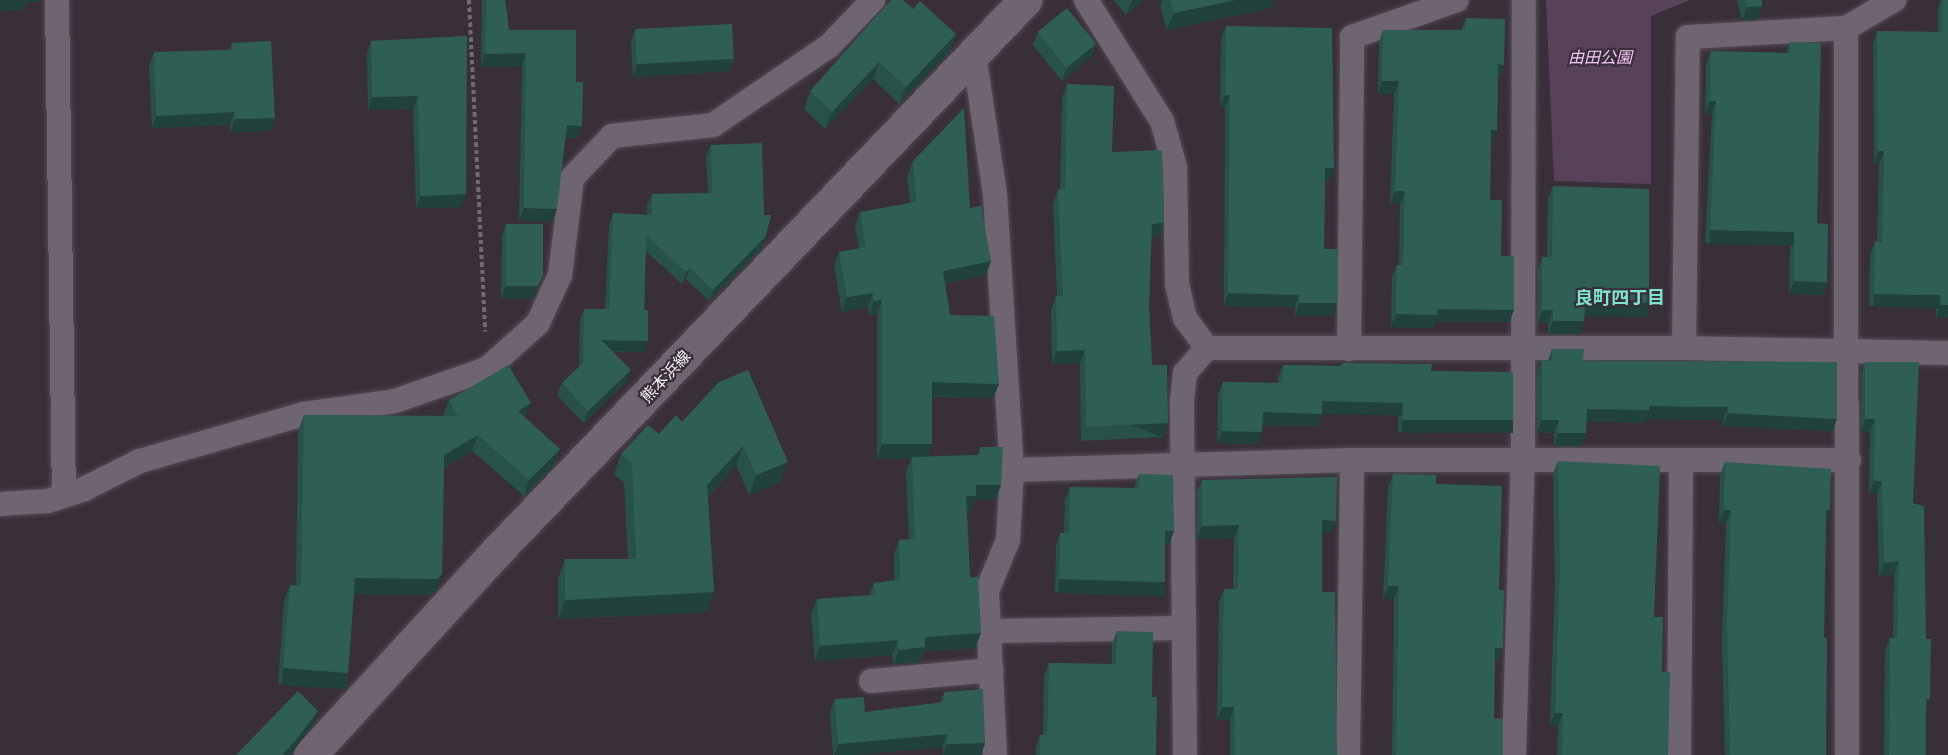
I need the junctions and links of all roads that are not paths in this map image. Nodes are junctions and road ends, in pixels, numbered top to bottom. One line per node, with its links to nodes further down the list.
1 (57, 0): 22 (street)
2 (873, 0): 22 (street)
3 (1025, 0): 9 (main road, 熊本浜線)
4 (1086, 0): 10 (street)
5 (1457, 0): 12 (street)
6 (1524, 0): 13 (street)
7 (1894, 0): 8 (street)
8 (1846, 28): 11 (street); 14 (street)
9 (974, 54): 21 (street); 28 (main road, 熊本浜線)
10 (1207, 348): 12 (street); 20 (street)
11 (1684, 348): 13 (street); 14 (street)
12 (1349, 349): 13 (street)
13 (1523, 350): 17 (street)
14 (1849, 351): 15 (street); 19 (street)
15 (1948, 353)
16 (1352, 460): 17 (street); 20 (street); 31 (street)
17 (1523, 460): 18 (street); 32 (street)
18 (1681, 460): 19 (street); 33 (street)
19 (1849, 460): 34 (street)
20 (1184, 466): 21 (street); 24 (street)
21 (1012, 470): 25 (street)
22 (64, 495): 23 (street)
23 (0, 504)
24 (1184, 628): 25 (street); 30 (street)
25 (989, 631): 26 (street)
26 (991, 670): 27 (street); 29 (street)
27 (870, 681)
28 (310, 755)
29 (995, 755)
30 (1185, 755)
31 (1348, 755)
32 (1514, 755)
33 (1679, 755)
34 (1847, 755)

